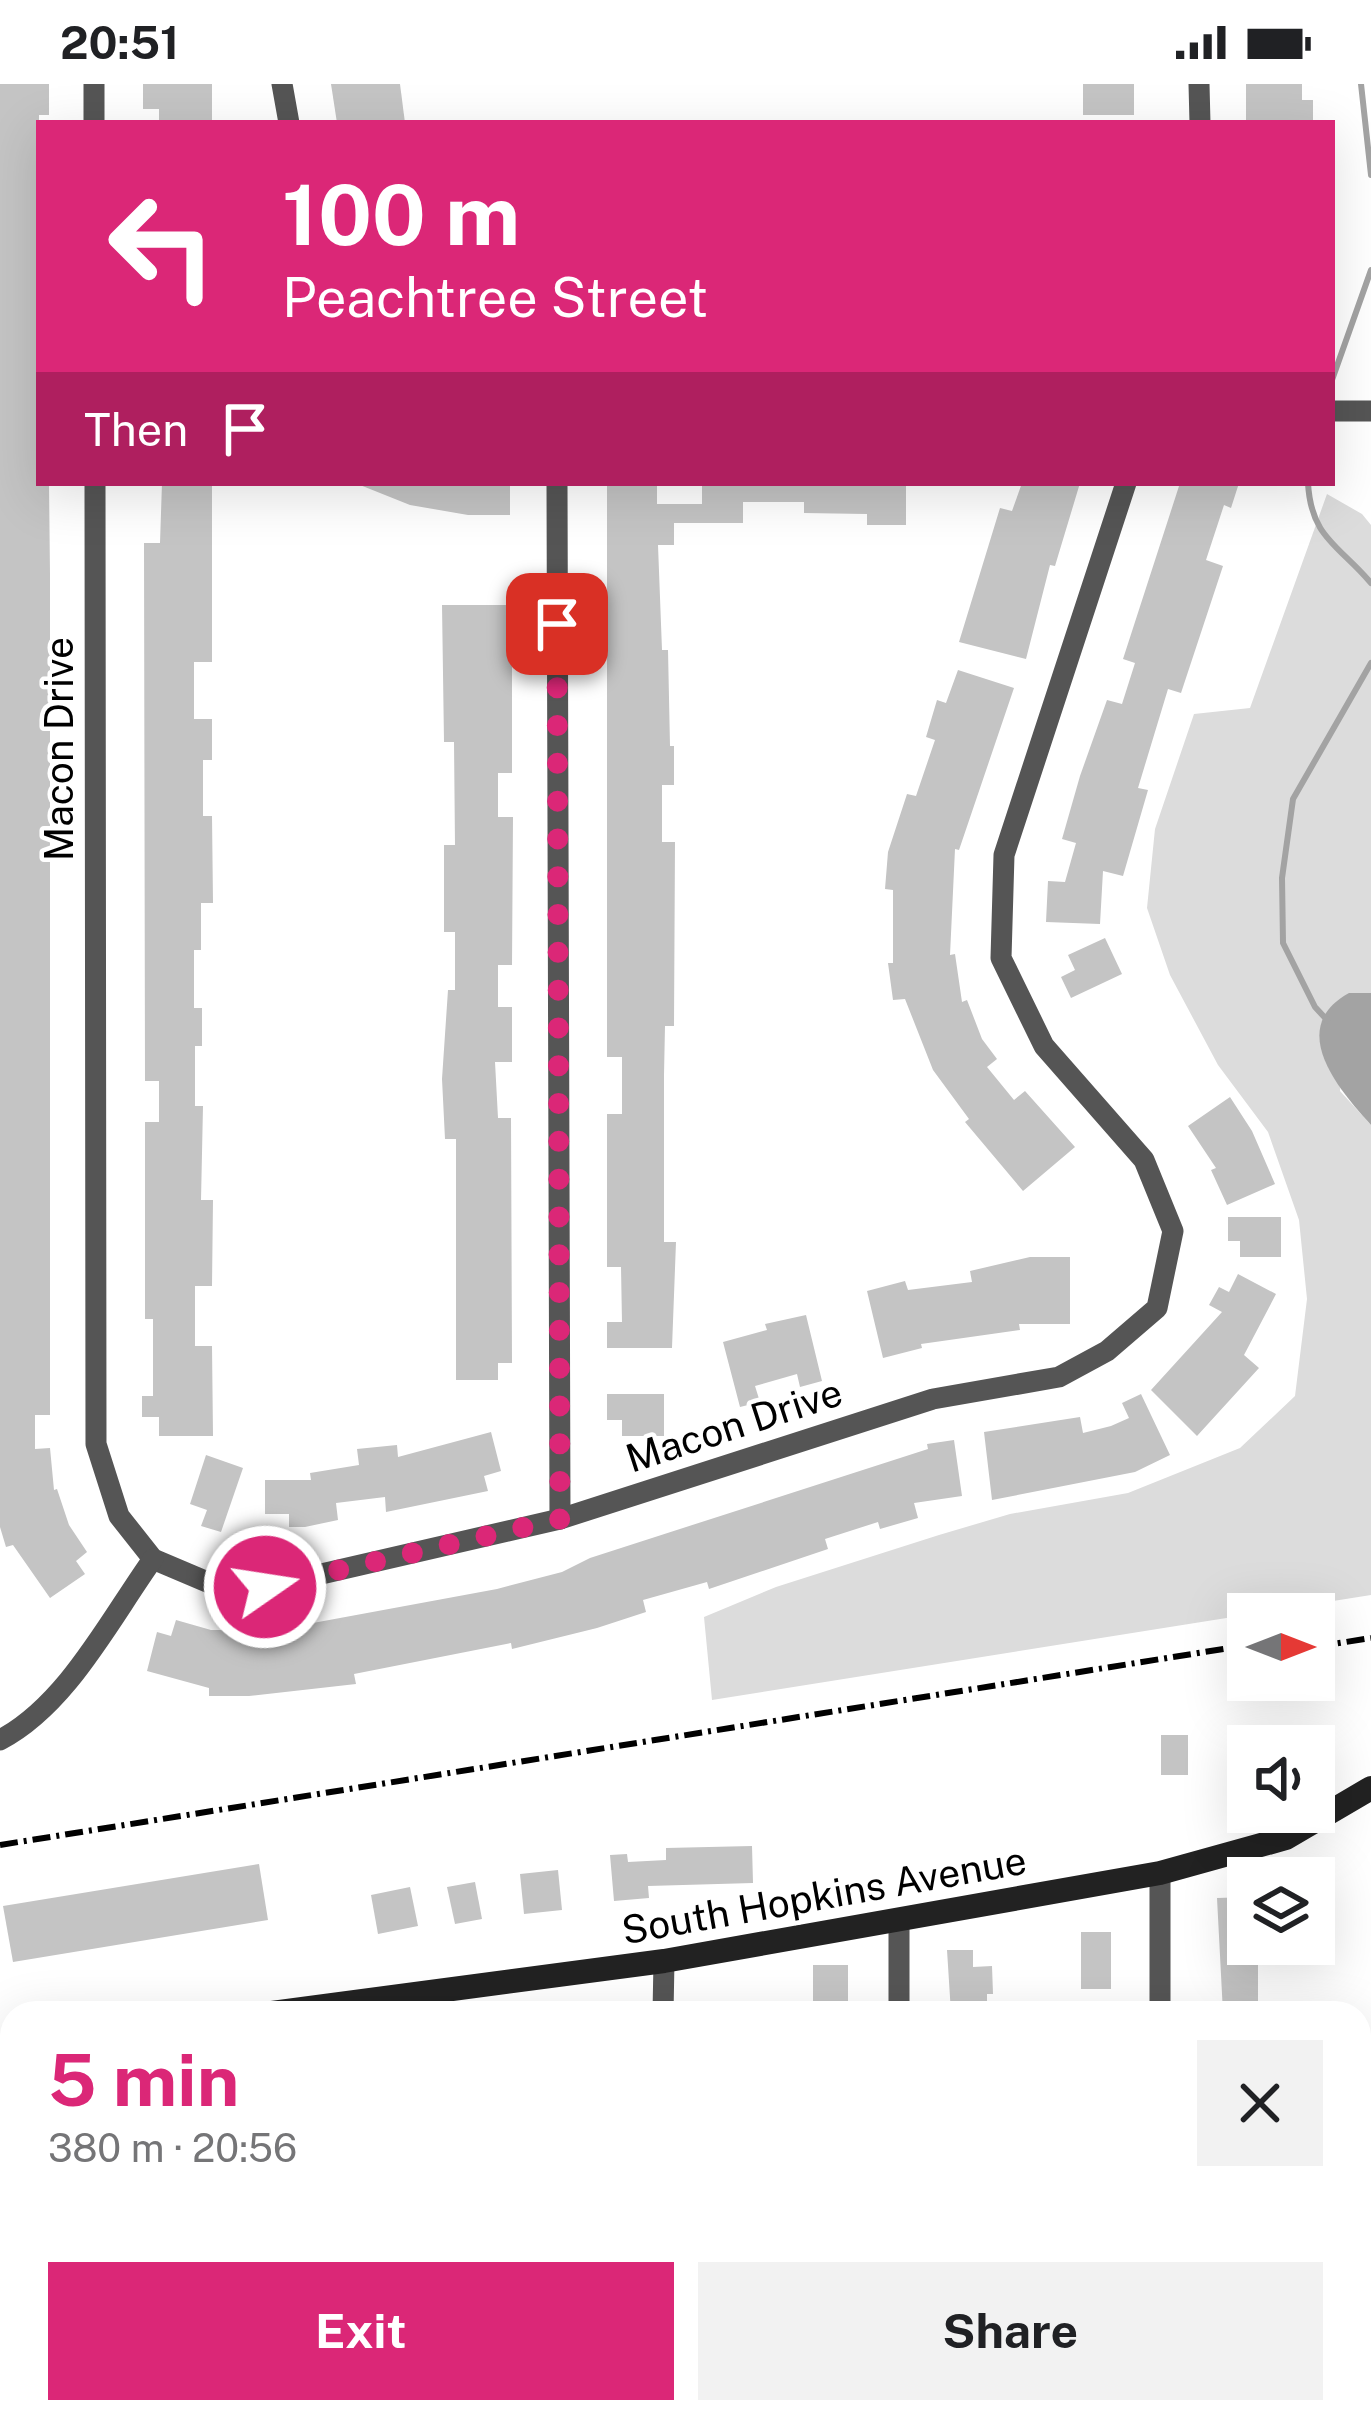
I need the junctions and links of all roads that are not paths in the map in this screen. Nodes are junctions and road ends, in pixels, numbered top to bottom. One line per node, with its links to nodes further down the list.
1 (94, 84): 4 (street)
2 (282, 84): 5 (street)
3 (1199, 84): 6 (street)
4 (94, 120)
5 (288, 120)
6 (1200, 120)
7 (1335, 411): 8 (street)
8 (1371, 411)
9 (95, 486): 13 (street, Macon Drive)
10 (557, 486): 12 (street)
11 (1125, 486): 12 (street, Macon Drive)
12 (560, 1519): 13 (street, Macon Drive)
13 (153, 1559): 14 (street)
14 (0, 1740)
15 (1371, 1788): 16 (street, South Hopkins Avenue)
16 (1160, 1873): 17 (street, South Hopkins Avenue); 22 (street)
17 (899, 1921): 18 (street, South Hopkins Avenue); 21 (street)
18 (664, 1961): 19 (street, South Hopkins Avenue); 20 (street)
19 (410, 2001)
20 (663, 2001)
21 (899, 2001)
22 (1160, 2001)

